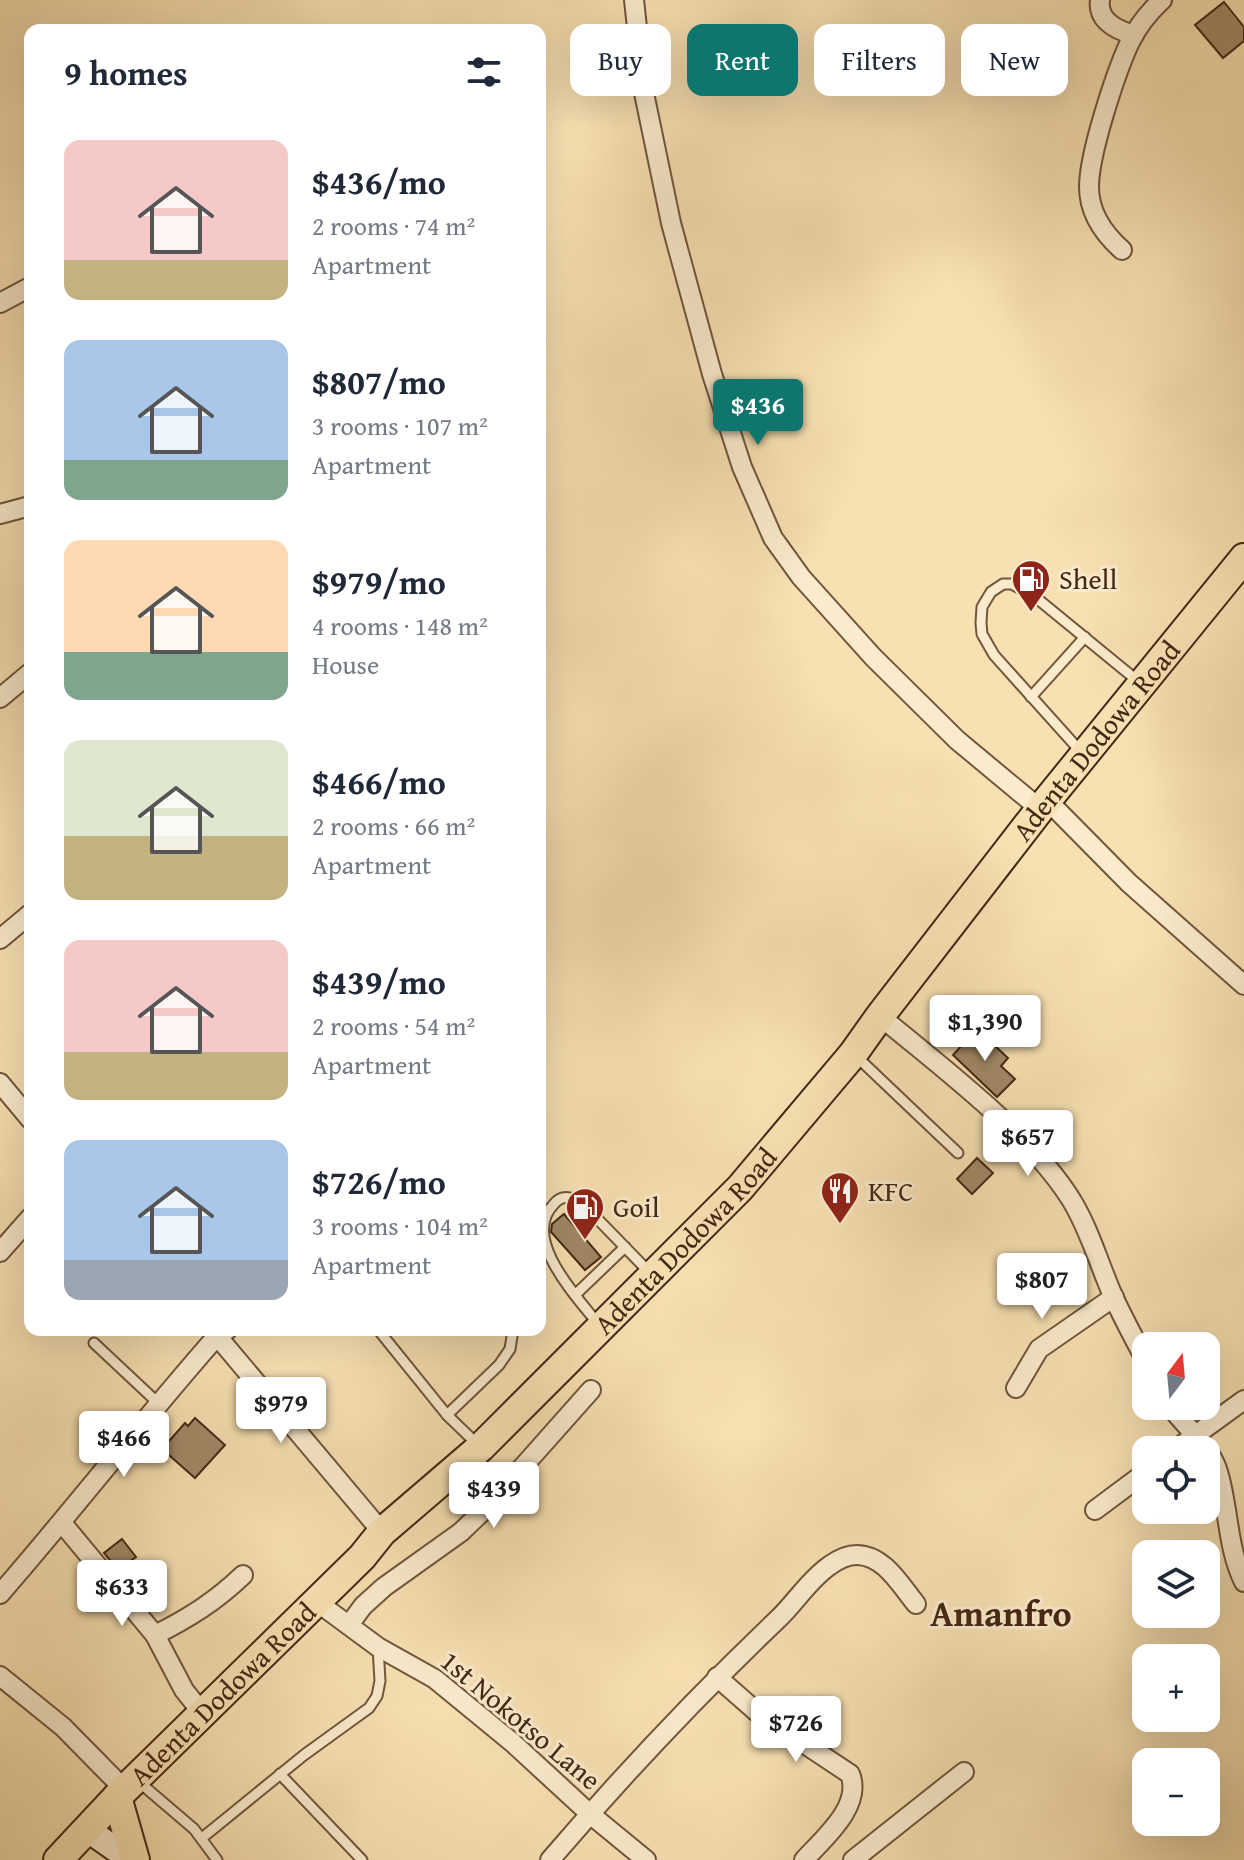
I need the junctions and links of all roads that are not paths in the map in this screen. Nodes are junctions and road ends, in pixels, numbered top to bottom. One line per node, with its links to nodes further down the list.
1 (634, 0): 17 (street)
2 (1100, 0): 4 (street)
3 (1162, 0): 4 (street)
4 (1134, 35): 5 (street)
5 (1122, 250)
6 (24, 295): 7 (street)
7 (0, 303)
8 (24, 508): 9 (street)
9 (0, 514)
10 (1244, 558): 13 (main road, Adenta Dodowa Road)
11 (1085, 637): 13 (lane); 14 (lane); 14 (lane)
12 (24, 678): 15 (street)
13 (1143, 685): 16 (main road, Adenta Dodowa Road)
14 (1031, 697): 16 (lane)
15 (0, 698)
16 (1085, 756): 17 (main road, Adenta Dodowa Road)
17 (1044, 804): 20 (street); 21 (main road, Adenta Dodowa Road)
18 (24, 919): 19 (street)
19 (0, 939)
20 (1244, 985)
21 (880, 1016): 22 (main road, Adenta Dodowa Road); 33 (street)
22 (853, 1054): 25 (lane); 31 (main road, Adenta Dodowa Road)
23 (0, 1083): 24 (street)
24 (24, 1112)
25 (958, 1153)
26 (546, 1214): 29 (lane)
27 (24, 1225): 30 (street)
28 (546, 1247): 32 (lane)
29 (625, 1247): 31 (lane); 32 (lane)
30 (0, 1252)
31 (652, 1275): 34 (main road, Adenta Dodowa Road)
32 (575, 1295): 34 (lane)
33 (1114, 1297): 35 (street); 41 (street)
34 (601, 1327): 48 (main road, Adenta Dodowa Road)
35 (1132, 1333)
36 (216, 1336): 44 (street)
37 (222, 1336): 53 (street)
38 (383, 1336): 45 (lane)
39 (512, 1336): 45 (lane)
40 (94, 1343): 44 (lane)
41 (1016, 1388)
42 (591, 1390): 50 (street)
43 (1244, 1400): 47 (street)
44 (158, 1403): 52 (street)
45 (447, 1415): 48 (lane)
46 (1183, 1420): 47 (street)
47 (1196, 1435): 55 (street)
48 (475, 1452): 50 (street); 53 (main road, Adenta Dodowa Road)
49 (1132, 1482): 51 (street)
50 (500, 1491): 59 (street)
51 (1095, 1510)
52 (62, 1523): 56 (street); 60 (street)
53 (382, 1532): 57 (main road, Adenta Dodowa Road)
54 (243, 1575): 60 (street)
55 (1244, 1582)
56 (0, 1594)
57 (317, 1602): 59 (street, 1st Nokotso Lane); 64 (main road, Adenta Dodowa Road)
58 (916, 1604): 63 (street)
59 (349, 1625): 61 (street, 1st Nokotso Lane)
60 (155, 1635): 64 (street)
61 (378, 1647): 66 (lane); 68 (street, 1st Nokotso Lane)
62 (0, 1676): 67 (street)
63 (717, 1677): 68 (street); 77 (street)
64 (203, 1714): 67 (main road, Adenta Dodowa Road)
65 (964, 1772): 78 (street)
66 (280, 1774): 70 (lane); 74 (lane)
67 (126, 1789): 69 (main road, Adenta Dodowa Road); 70 (lane); 72 (main road)
68 (590, 1814): 75 (street); 76 (street, 1st Nokotso Lane)
69 (88, 1830): 71 (main road, Adenta Dodowa Road); 72 (street)
70 (202, 1838): 73 (lane)
71 (58, 1860)
72 (133, 1860)
73 (217, 1860)
74 (362, 1860)
75 (550, 1860)
76 (646, 1860)
77 (804, 1860)
78 (853, 1860)

